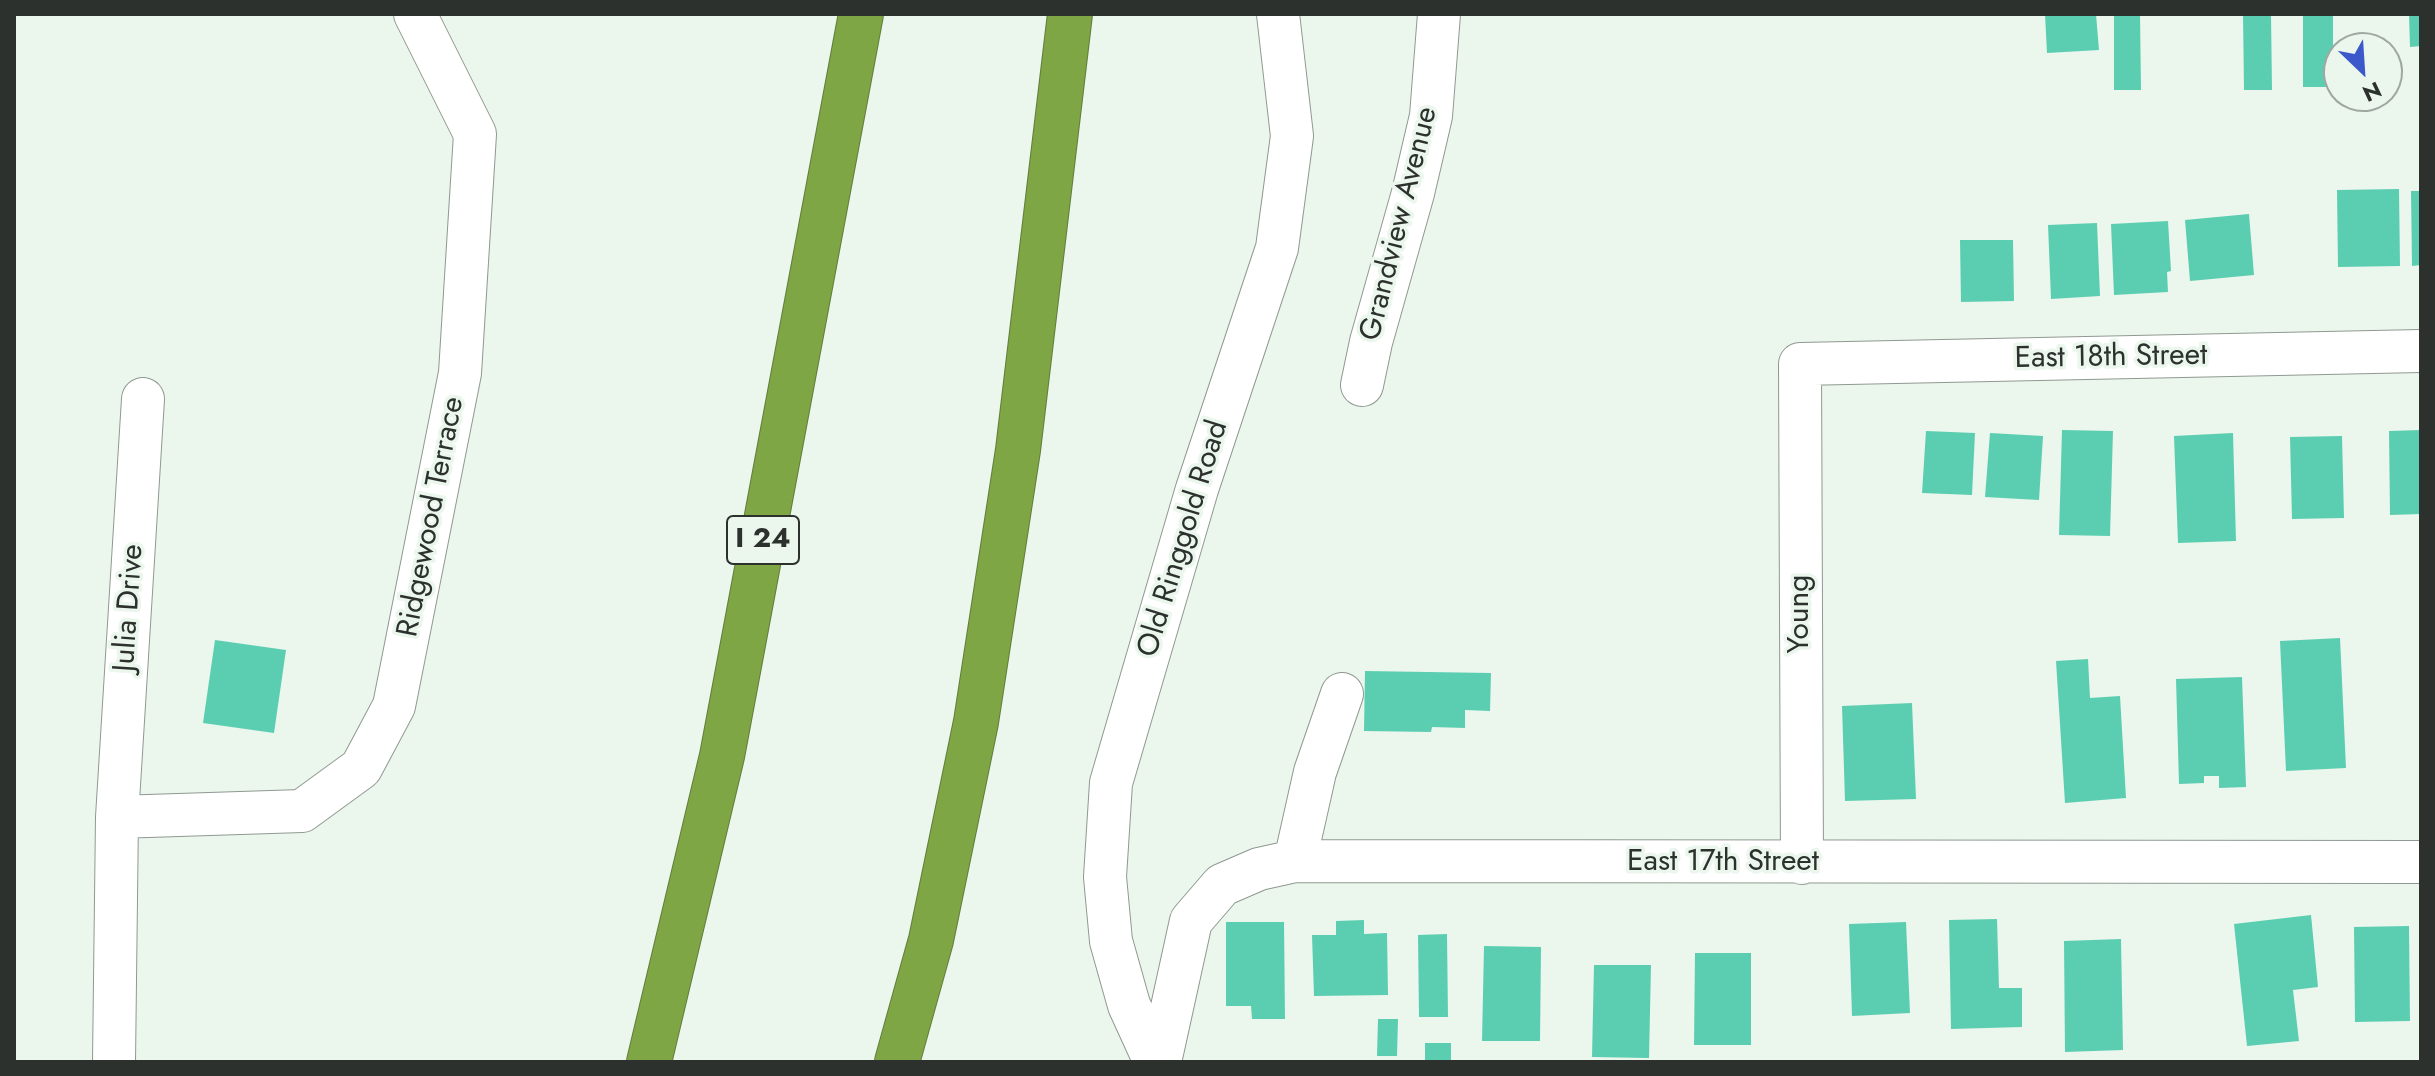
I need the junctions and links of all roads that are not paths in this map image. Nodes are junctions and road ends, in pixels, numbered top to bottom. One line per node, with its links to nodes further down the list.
1 (415, 14): 11 (street, Ridgewood Terrace)
2 (861, 14): 16 (highway, I 24)
3 (1070, 14): 17 (highway)
4 (1278, 14): 18 (street, Old Ringgold Road)
5 (1439, 14): 8 (street, Grandview Avenue)
6 (2421, 351): 7 (street, East 18th Street)
7 (1800, 364): 14 (street, Young)
8 (1362, 385)
9 (143, 399): 11 (street, Julia Drive)
10 (1342, 694): 12 (street)
11 (117, 817): 15 (street, Julia Drive)
12 (1295, 861): 14 (street, East 17th Street); 18 (street, East 17th Street)
13 (2421, 862): 14 (street, East 17th Street)
14 (1802, 863)
15 (114, 1062)
16 (649, 1062)
17 (897, 1062)
18 (1157, 1062)

